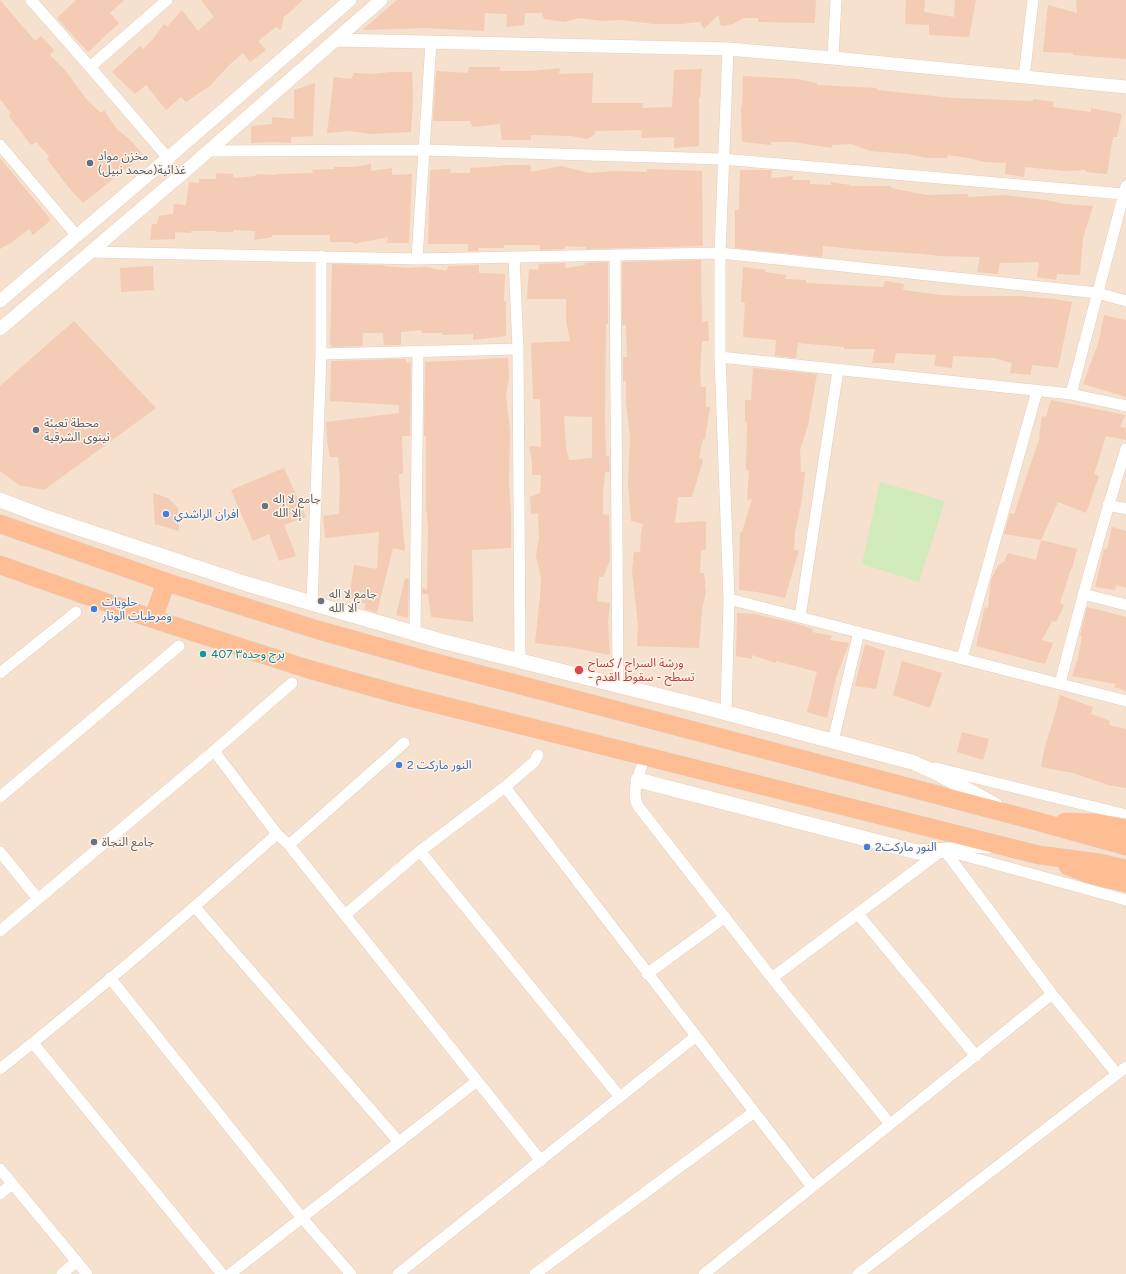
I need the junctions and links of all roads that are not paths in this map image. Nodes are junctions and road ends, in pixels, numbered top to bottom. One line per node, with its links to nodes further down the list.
1 (31, 0): 11 (street)
2 (167, 0): 11 (street)
3 (350, 0): 13 (street)
4 (381, 0): 7 (street)
5 (836, 0): 10 (street)
6 (1033, 0): 12 (street)
7 (336, 40): 8 (street); 15 (street)
8 (430, 42): 9 (street); 17 (street)
9 (728, 49): 10 (street); 20 (street)
10 (832, 58): 12 (street)
11 (90, 67): 19 (street)
12 (1024, 77): 14 (street)
13 (260, 78): 15 (street); 19 (street)
14 (1126, 87)
15 (274, 94): 18 (street)
16 (0, 145): 22 (street)
17 (424, 150): 18 (street); 20 (street); 28 (street)
18 (208, 151): 23 (street)
19 (168, 158): 22 (street)
20 (722, 159): 21 (street); 24 (street)
21 (1124, 197): 29 (street)
22 (77, 236): 30 (street)
23 (90, 252): 26 (street); 32 (street)
24 (720, 253): 25 (street); 29 (street); 36 (street)
25 (615, 255): 27 (street); 63 (street)
26 (321, 256): 28 (street); 35 (street)
27 (514, 257): 28 (street); 33 (street)
28 (417, 259)
29 (1098, 293): 31 (street); 39 (street)
30 (0, 301)
31 (1126, 301)
32 (0, 329)
33 (518, 350): 34 (street); 59 (street)
34 (418, 352): 35 (street); 56 (street)
35 (321, 354): 50 (street)
36 (720, 357): 37 (street); 49 (street)
37 (838, 370): 38 (street); 53 (street)
38 (1036, 391): 39 (street); 58 (street)
39 (1071, 394): 40 (street)
40 (1126, 406)
41 (1126, 449): 43 (street)
42 (0, 500): 50 (main road)
43 (1108, 505): 44 (street); 48 (street)
44 (1126, 509)
45 (0, 524): 47 (highway)
46 (0, 565): 54 (highway)
47 (166, 582): 54 (highway); 76 (highway)
48 (1083, 594): 51 (street); 62 (street)
49 (729, 599): 53 (street); 65 (street)
50 (312, 603): 56 (main road)
51 (1126, 605)
52 (76, 612): 60 (street)
53 (800, 617): 55 (street)
54 (153, 619): 70 (highway)
55 (859, 632): 58 (street); 66 (street)
56 (415, 634): 59 (main road)
57 (179, 646): 74 (street)
58 (962, 658): 62 (street)
59 (520, 661): 63 (main road)
60 (0, 673)
61 (292, 683): 68 (street)
62 (1060, 684): 64 (street)
63 (618, 686): 65 (main road)
64 (1126, 701)
65 (726, 713): 66 (main road)
66 (833, 741): 71 (main road)
67 (404, 742): 80 (street)
68 (214, 751): 79 (street); 89 (street)
69 (538, 755): 73 (street)
70 (645, 756): 72 (street); 82 (highway)
71 (912, 762): 75 (street); 76 (main road)
72 (638, 780): 84 (main road); 94 (street)
73 (505, 788): 83 (street); 96 (street)
74 (0, 797)
75 (1126, 815)
76 (1026, 818): 77 (highway)
77 (1048, 824): 78 (highway); 81 (highway)
78 (1126, 828)
79 (277, 834): 80 (street); 91 (street)
80 (289, 845): 93 (street)
81 (1126, 846)
82 (1018, 849): 84 (main road); 86 (highway)
83 (420, 851): 93 (street); 106 (street)
84 (943, 851): 90 (street); 92 (street); 99 (street)
85 (0, 852): 89 (street)
86 (1039, 855): 87 (highway); 88 (highway)
87 (1126, 869)
88 (1126, 883)
89 (38, 899): 95 (street)
90 (1126, 900)
91 (195, 907): 97 (street); 109 (street)
92 (858, 914): 98 (street); 102 (street)
93 (345, 916): 105 (street)
94 (725, 917): 96 (street); 98 (street)
95 (0, 931)
96 (648, 974): 100 (street)
97 (110, 978): 101 (street); 115 (street)
98 (772, 978): 108 (street)
99 (1052, 994): 102 (street); 104 (street)
100 (695, 1037): 106 (street); 107 (street)
101 (33, 1042): 103 (street); 119 (street)
102 (976, 1056): 108 (street)
103 (0, 1069)
104 (1122, 1070): 125 (street)
105 (477, 1081): 109 (street); 110 (street)
106 (620, 1098): 110 (street)
107 (754, 1112): 113 (street); 123 (street)
108 (890, 1124): 113 (street)
109 (399, 1142): 115 (street)
110 (542, 1161): 122 (street)
111 (0, 1169): 112 (street)
112 (12, 1184): 114 (street); 116 (street)
113 (812, 1187): 124 (street)
114 (0, 1194)
115 (302, 1218): 120 (street); 121 (street)
116 (77, 1261): 117 (street); 118 (street)
117 (62, 1274)
118 (87, 1274)
119 (222, 1274)
120 (230, 1274)
121 (351, 1274)
122 (398, 1274)
123 (535, 1274)
124 (704, 1274)
125 (858, 1274)

